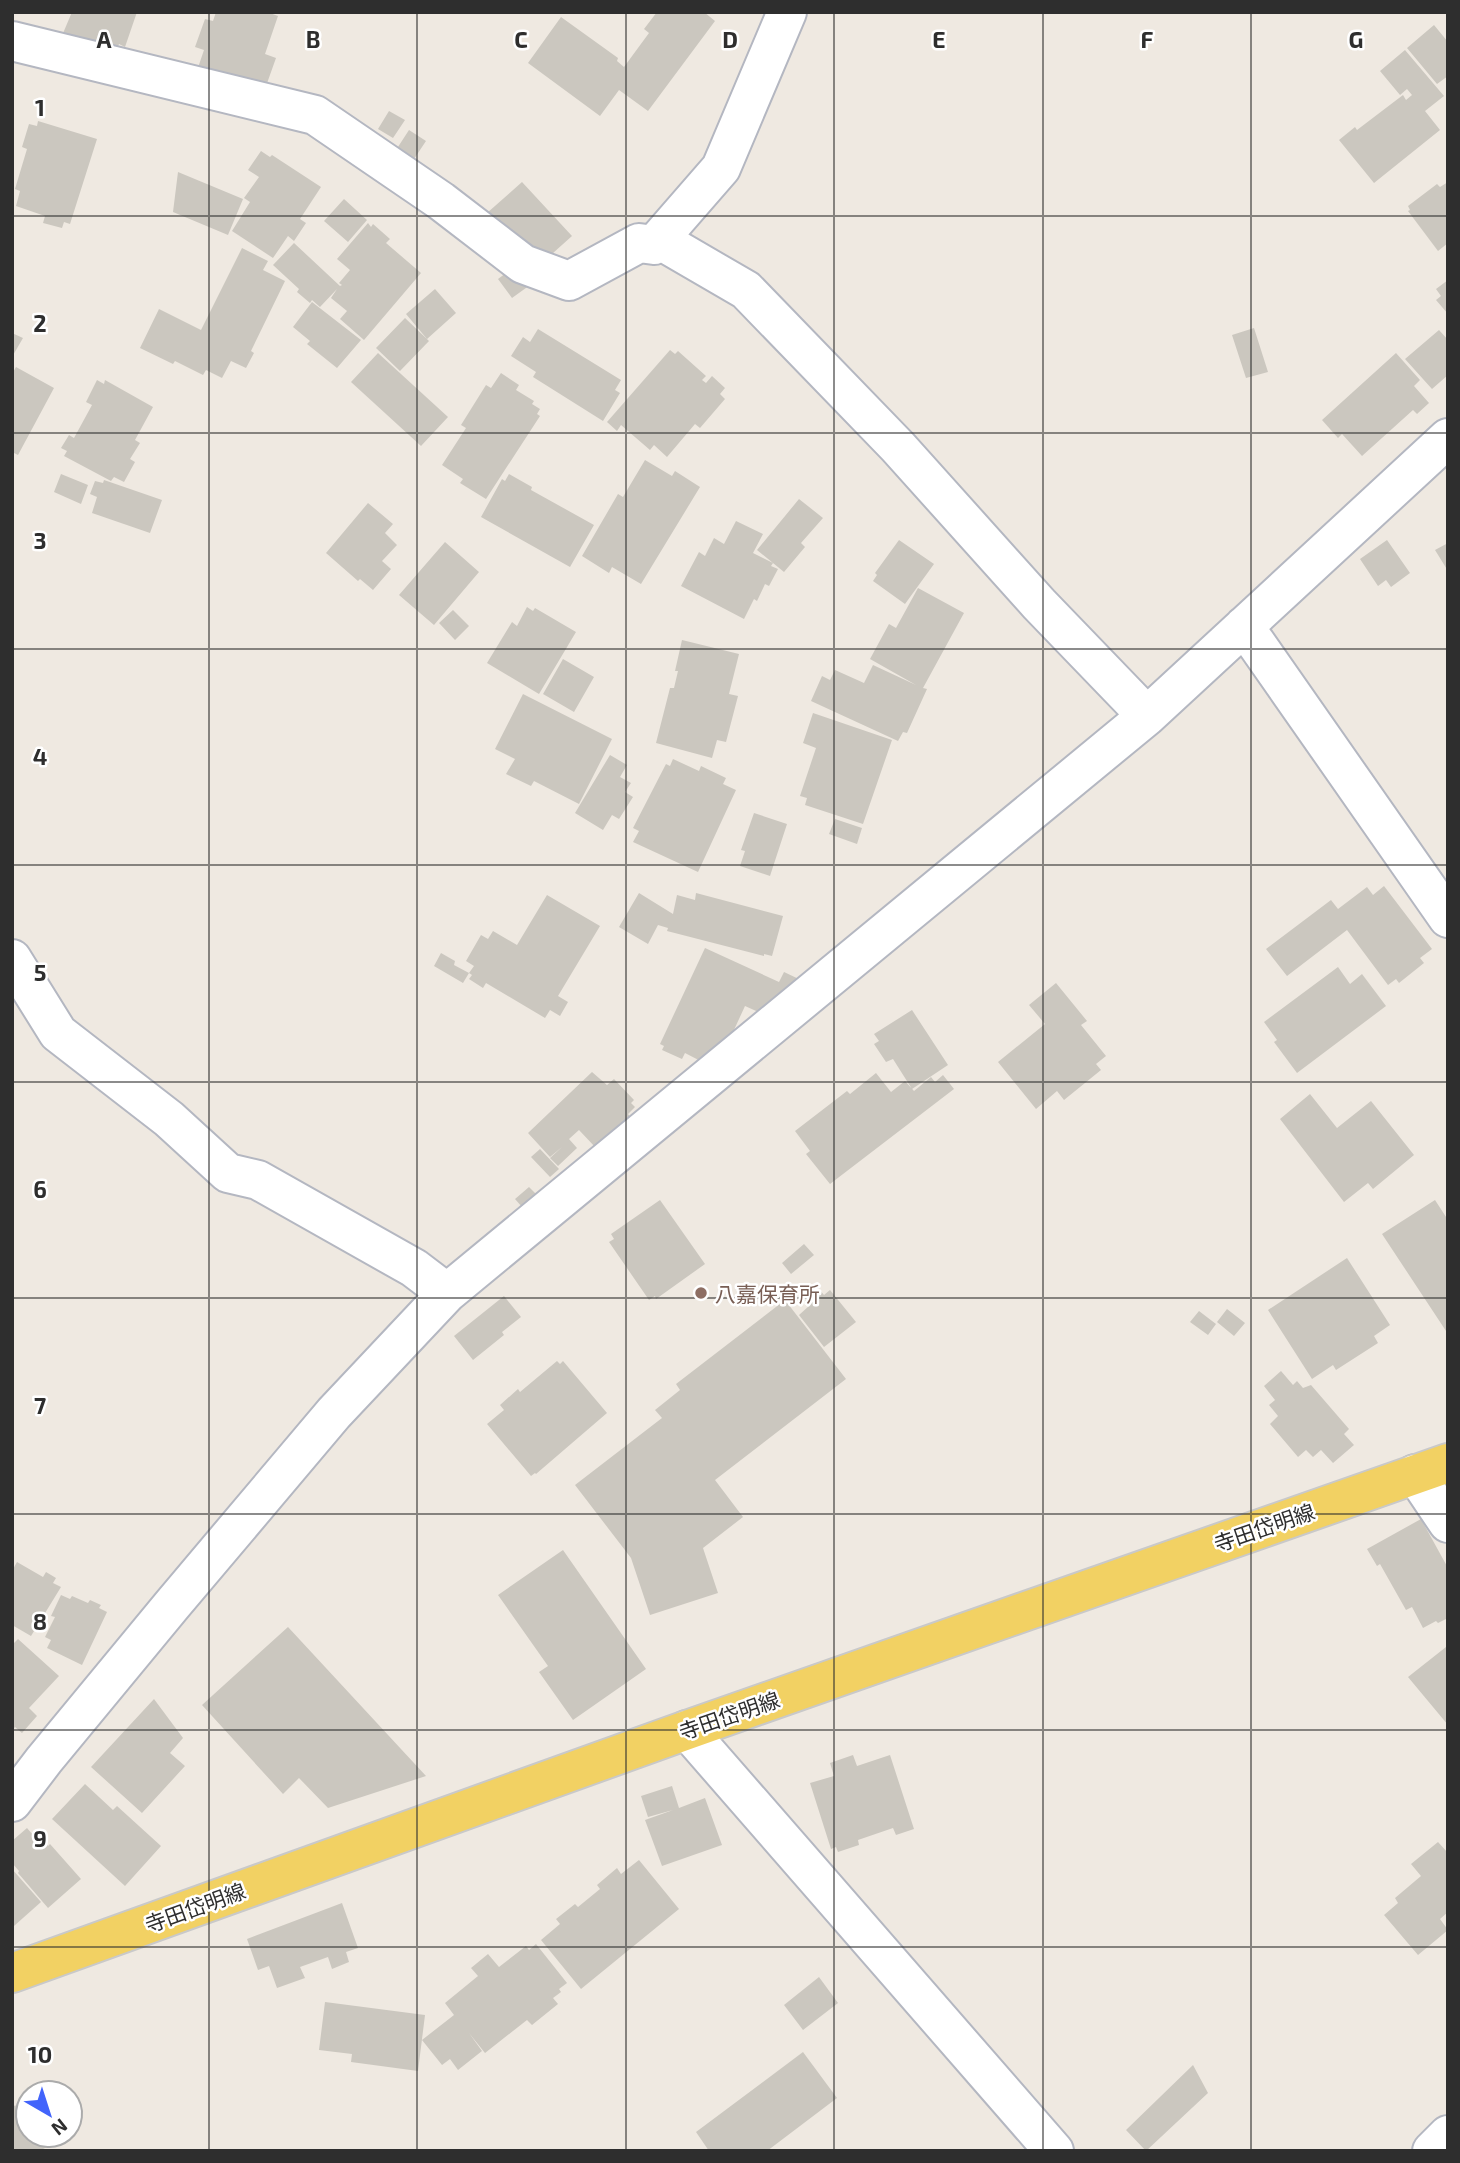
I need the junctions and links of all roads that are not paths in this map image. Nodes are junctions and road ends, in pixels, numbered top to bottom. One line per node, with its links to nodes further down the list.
1 (787, 12): 3 (street)
2 (12, 41): 3 (street)
3 (660, 240): 6 (street)
4 (1448, 438): 5 (street)
5 (1244, 626): 6 (street); 7 (street)
6 (1147, 716): 9 (street)
7 (1448, 919)
8 (12, 959): 9 (street)
9 (447, 1293): 13 (street)
10 (1431, 1468): 11 (street); 12 (main road, 寺田岱明線)
11 (1448, 1523)
12 (687, 1730): 14 (main road, 寺田岱明線); 16 (street)
13 (12, 1802)
14 (12, 1973)
15 (1448, 2135): 17 (street)
16 (1054, 2151)
17 (1432, 2151)

